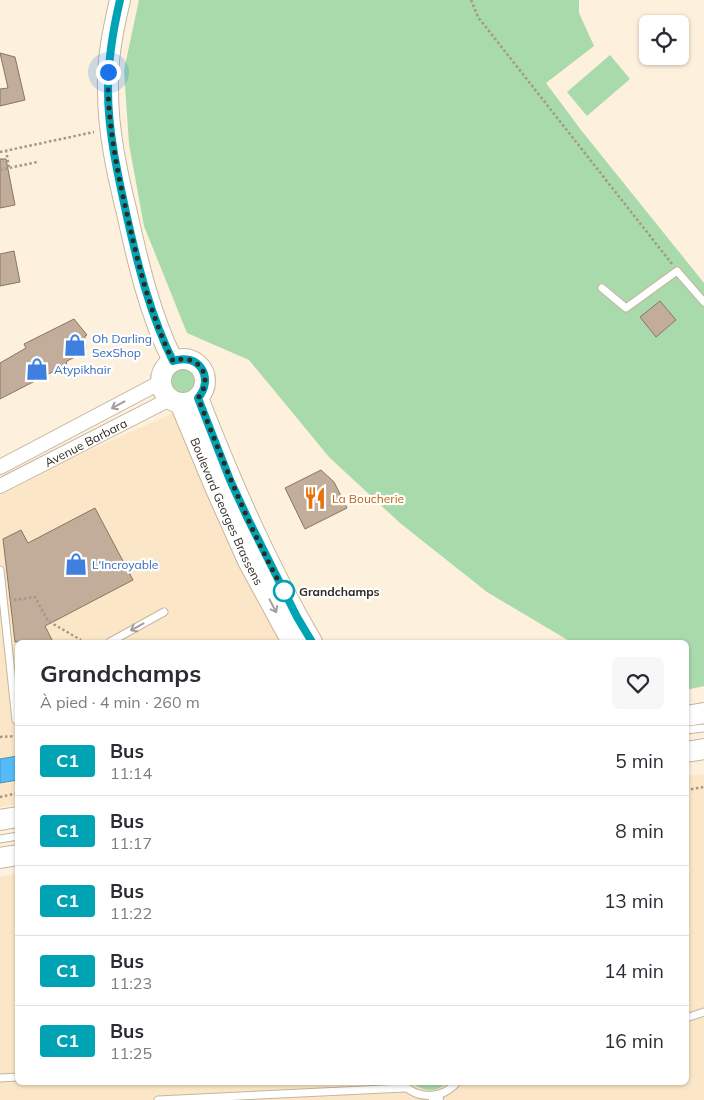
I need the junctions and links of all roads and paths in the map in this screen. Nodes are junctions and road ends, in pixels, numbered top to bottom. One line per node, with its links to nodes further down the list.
1 (120, 0): 3 (street)
2 (471, 0): 9 (path)
3 (110, 130): 4 (path); 12 (street)
4 (6, 150): 5 (path); 7 (path)
5 (0, 152)
6 (38, 162): 7 (path)
7 (9, 168): 8 (path)
8 (0, 170)
9 (677, 271): 10 (lane); 11 (lane)
10 (602, 288)
11 (704, 302)
12 (173, 361): 13 (street); 13 (street)
13 (177, 396): 14 (street, Avenue Barbara, one-way to 14); 15 (street, Avenue Barbara); 22 (street, Boulevard Georges Brassens, one-way to 22); 23 (street, Boulevard Georges Brassens)
14 (0, 467)
15 (0, 486)
16 (0, 570): 17 (lane)
17 (4, 601): 19 (lane); 20 (path)
18 (164, 612): 21 (lane, one-way to 21)
19 (4, 639): 24 (lane)
20 (81, 640)
21 (114, 640)
22 (291, 640)
23 (311, 640)
24 (15, 713)
25 (704, 713): 26 (street)
26 (689, 716)
27 (704, 728): 28 (lane)
28 (689, 730)
29 (15, 736): 30 (path)
30 (0, 737)
31 (704, 749): 32 (street)
32 (689, 752)
33 (704, 788): 34 (path)
34 (689, 790)
35 (15, 794): 36 (path)
36 (0, 797)
37 (15, 818): 38 (street)
38 (0, 820)
39 (15, 836): 40 (lane)
40 (0, 839)
41 (15, 856): 42 (street)
42 (0, 858)
43 (704, 1012): 44 (lane)
44 (689, 1017)
45 (15, 1077): 46 (lane)
46 (0, 1078)
47 (403, 1085): 49 (lane); 50 (lane)
48 (455, 1085): 50 (lane)
49 (291, 1097): 51 (lane)
50 (436, 1099)
51 (158, 1100)

